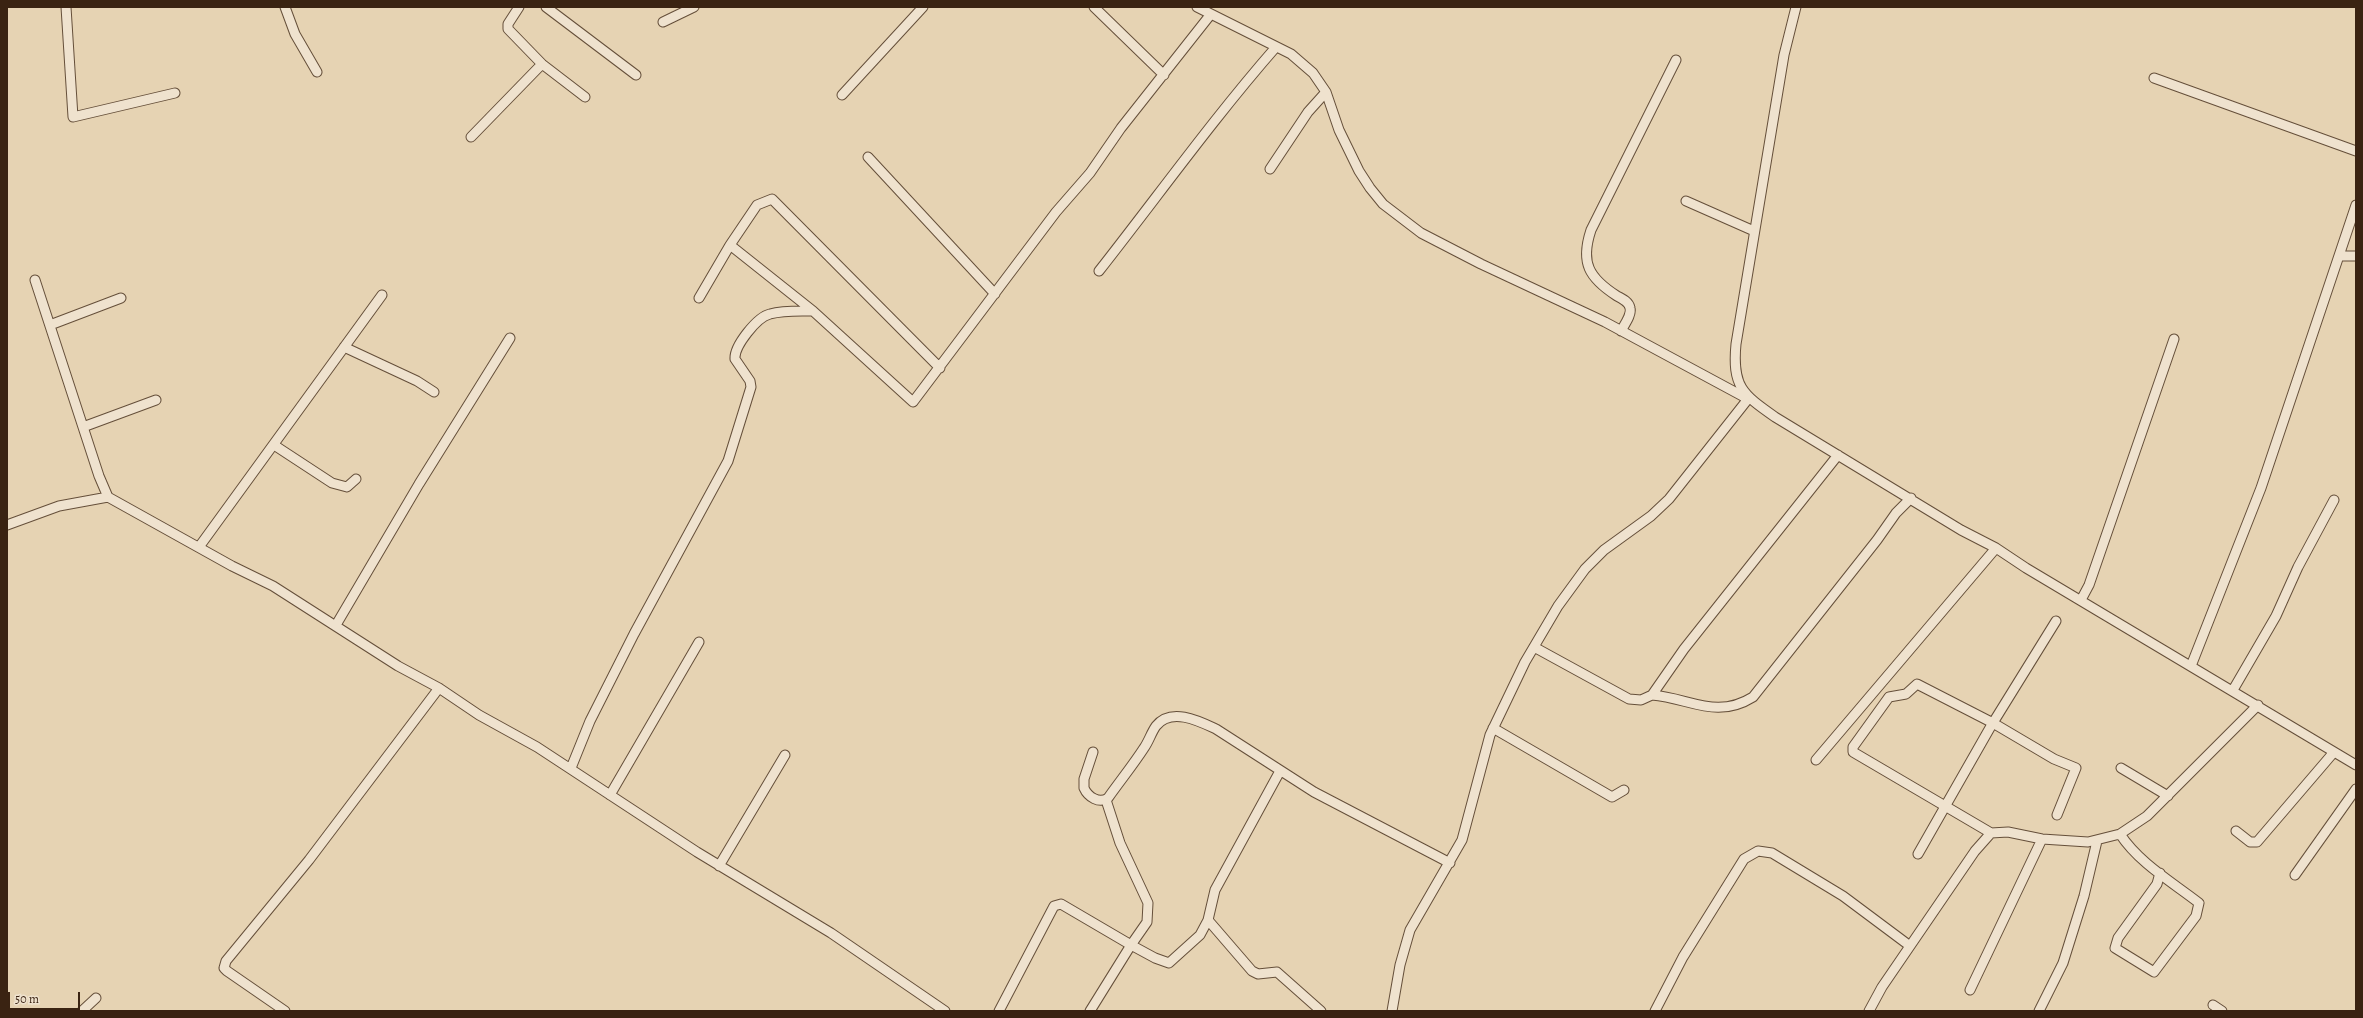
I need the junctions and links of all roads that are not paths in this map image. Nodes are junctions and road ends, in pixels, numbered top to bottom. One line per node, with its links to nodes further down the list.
1 (66, 7): 20 (street)
2 (285, 7): 15 (street)
3 (519, 7): 14 (street)
4 (546, 7): 16 (street)
5 (694, 7): 11 (street)
6 (923, 7): 21 (street)
7 (1094, 7): 17 (street)
8 (1198, 7): 10 (street)
9 (1796, 7): 29 (street)
10 (1211, 14): 12 (street); 17 (street)
11 (663, 22)
12 (1276, 47): 19 (street); 33 (street)
13 (1676, 60): 41 (street)
14 (542, 64): 22 (street); 23 (street)
15 (317, 72)
16 (636, 75)
17 (1164, 75): 35 (street)
18 (2154, 78): 24 (street)
19 (1326, 92): 26 (street); 41 (street)
20 (175, 93)
21 (842, 95)
22 (585, 97)
23 (471, 137)
24 (2356, 151)
25 (868, 157): 35 (street)
26 (1270, 169)
27 (1686, 201): 29 (street)
28 (2356, 205): 31 (street)
29 (1754, 231): 47 (street)
30 (730, 246): 38 (street); 39 (street); 45 (street)
31 (2340, 256): 32 (street); 64 (street)
32 (2356, 256)
33 (1099, 271)
34 (35, 280): 40 (street)
35 (995, 294): 45 (street)
36 (382, 295): 44 (street)
37 (121, 298): 40 (street)
38 (699, 298)
39 (813, 311): 45 (street); 76 (street)
40 (50, 325): 49 (street)
41 (1621, 331): 47 (street)
42 (510, 338): 61 (street)
43 (2174, 339): 59 (street)
44 (344, 346): 46 (street); 50 (street)
45 (940, 368)
46 (434, 392)
47 (1748, 399): 51 (street); 63 (street)
48 (156, 400): 49 (street)
49 (82, 427): 53 (street)
50 (274, 445): 52 (street); 57 (street)
51 (1838, 455): 54 (street); 67 (street)
52 (356, 479)
53 (108, 497): 56 (street); 57 (street)
54 (1911, 498): 58 (street); 67 (street)
55 (2334, 500): 66 (street)
56 (7, 526)
57 (198, 547): 61 (street)
58 (1996, 548): 59 (street); 74 (street)
59 (2081, 600): 64 (street)
60 (2056, 621): 69 (street)
61 (336, 625): 65 (street)
62 (699, 642): 81 (street)
63 (1534, 647): 67 (street); 70 (street)
64 (2191, 666): 66 (street)
65 (439, 688): 76 (street); 103 (street)
66 (2233, 690): 68 (street)
67 (1652, 695)
68 (2258, 705): 72 (street); 82 (street)
69 (1993, 723): 84 (street); 84 (street); 85 (street)
70 (1493, 728): 80 (street); 92 (street)
71 (1093, 752): 83 (street)
72 (2334, 752): 75 (street); 86 (street)
73 (785, 755): 93 (street)
74 (1816, 760)
75 (2356, 765)
76 (571, 768): 81 (street)
77 (2121, 768): 82 (street)
78 (1280, 771): 83 (street); 92 (street); 96 (street)
79 (2356, 788): 95 (street)
80 (1624, 790)
81 (610, 795): 93 (street)
82 (2168, 796): 88 (street)
83 (1106, 800): 97 (street)
84 (1946, 805): 87 (street); 91 (street)
85 (2057, 815)
86 (2236, 831)
87 (1991, 833): 89 (street); 98 (street)
88 (2120, 834): 90 (street); 94 (street)
89 (2042, 839): 90 (street); 99 (street)
90 (2097, 841): 111 (street)
91 (1918, 854)
92 (1450, 863): 108 (street)
93 (719, 866): 104 (street)
94 (2160, 873): 94 (street)
95 (2295, 875)
96 (1208, 920): 97 (street); 107 (street)
97 (1131, 945): 105 (street); 106 (street)
98 (1910, 946): 109 (street); 110 (street)
99 (1970, 990)
100 (96, 998): 102 (street)
101 (2213, 1005): 112 (street)
102 (82, 1011)
103 (285, 1011)
104 (945, 1011)
105 (999, 1011)
106 (1090, 1011)
107 (1321, 1011)
108 (1392, 1011)
109 (1655, 1011)
110 (1869, 1011)
111 (2039, 1011)
112 (2222, 1011)

